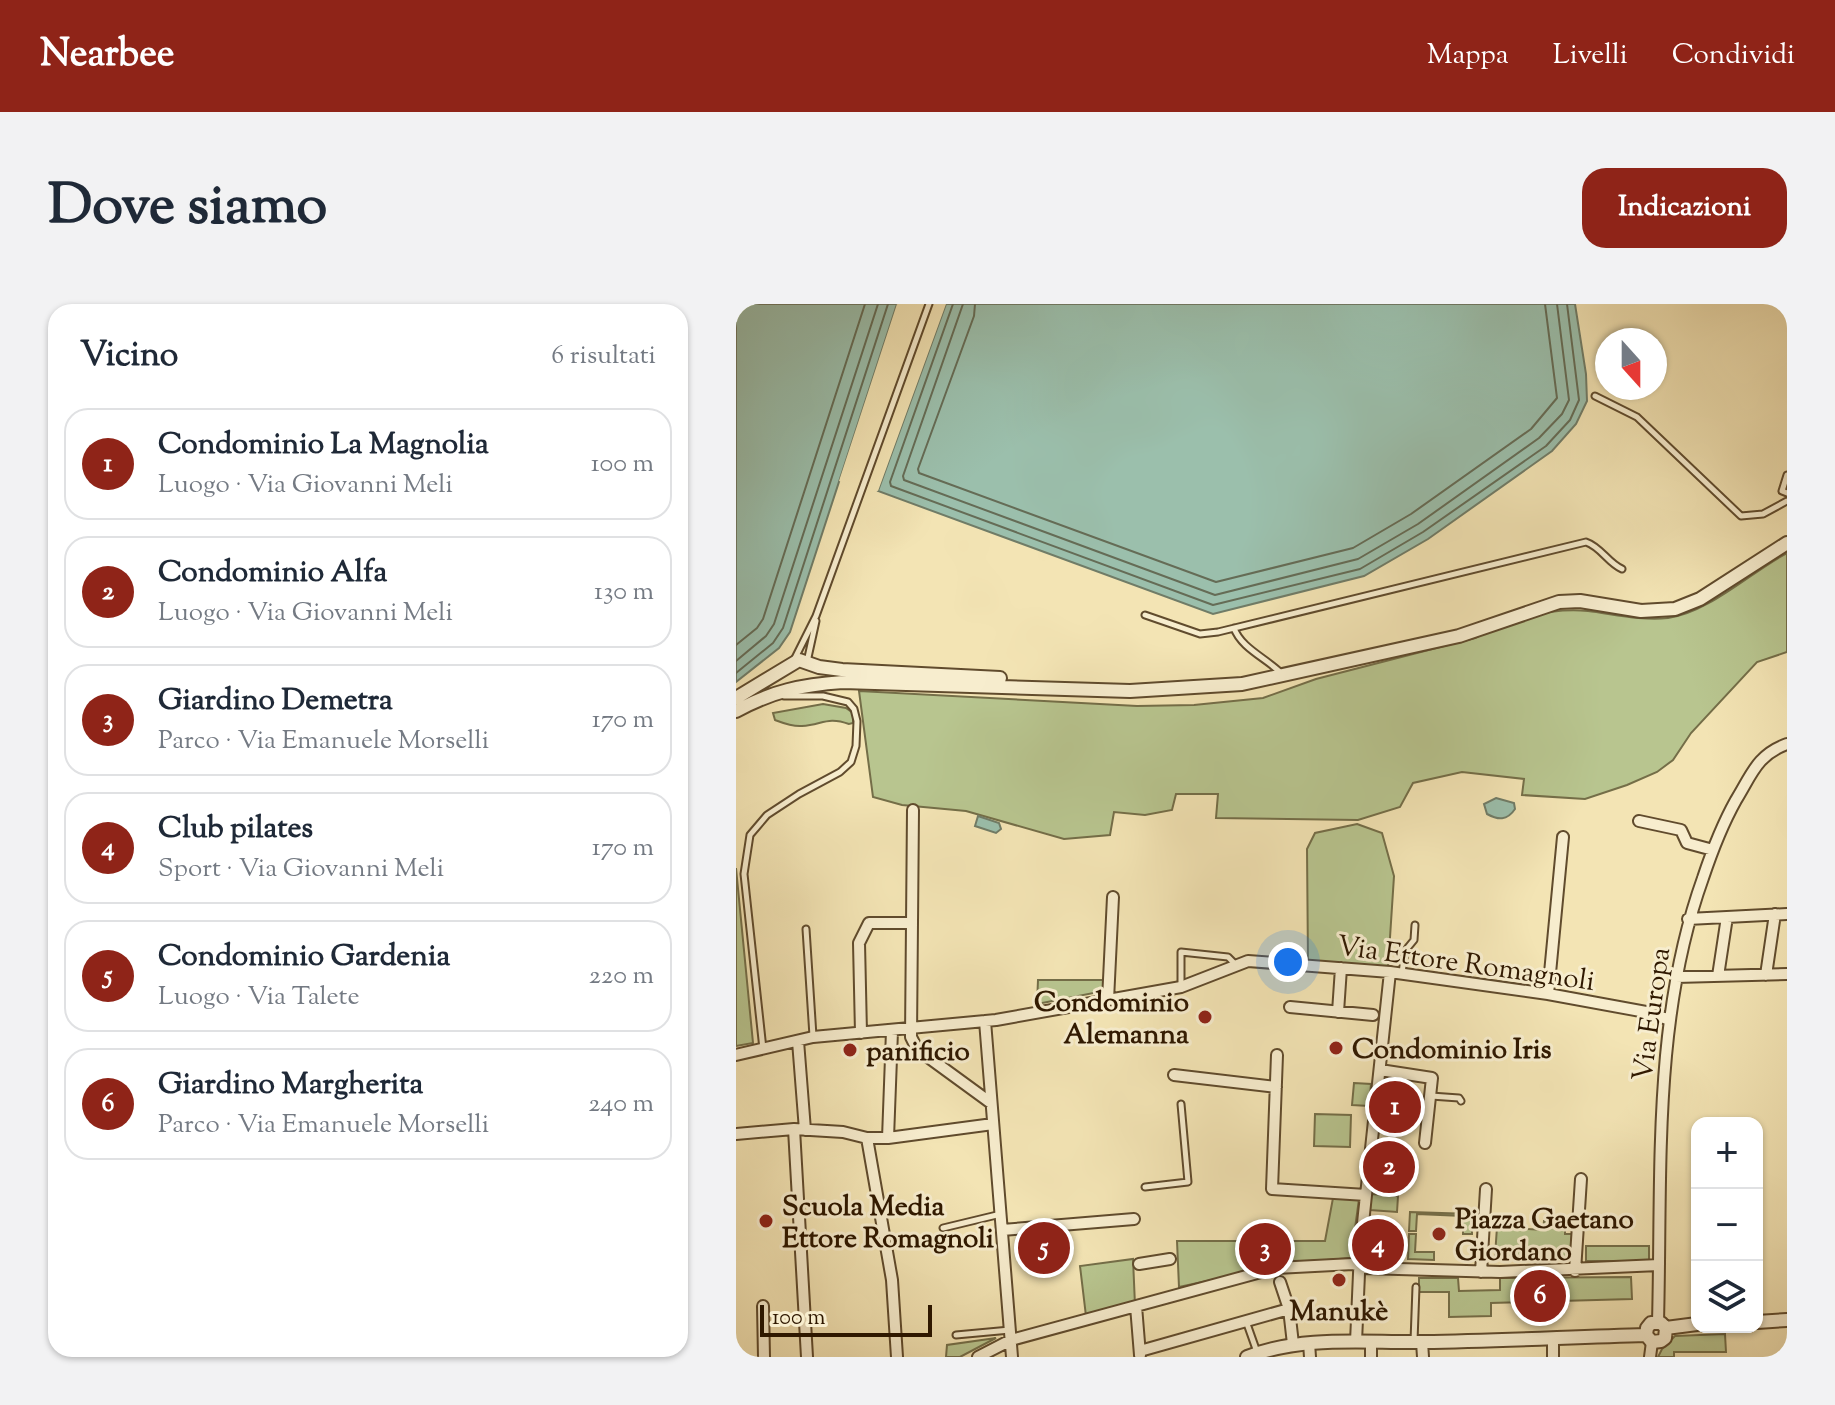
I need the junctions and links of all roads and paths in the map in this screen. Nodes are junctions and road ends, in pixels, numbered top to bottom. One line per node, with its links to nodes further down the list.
1 (929, 304): 9 (lane)
2 (1603, 400): 5 (lane)
3 (1787, 475): 4 (lane)
4 (1787, 493)
5 (1787, 501)
6 (1787, 543): 13 (street)
7 (1622, 569): 10 (lane)
8 (1145, 615): 10 (lane)
9 (816, 616): 11 (lane); 12 (lane)
10 (1234, 628): 13 (lane)
11 (809, 663): 12 (street); 14 (street); 15 (street)
12 (791, 665): 14 (street); 17 (street)
13 (1283, 676): 15 (street)
14 (800, 686): 15 (street); 16 (street)
15 (1179, 687)
16 (774, 693): 18 (street); 53 (lane)
17 (736, 698)
18 (736, 711)
19 (1787, 744): 23 (street, Via Europa)
20 (913, 810): 29 (street)
21 (1639, 821): 23 (street)
22 (1563, 837): 41 (street)
23 (1713, 850): 28 (street, Via Europa)
24 (1113, 897): 42 (street)
25 (1775, 914): 26 (street); 27 (street); 37 (street)
26 (1787, 914)
27 (1727, 917): 28 (street); 38 (street)
28 (1688, 919): 39 (street, Via Europa)
29 (911, 923): 48 (street); 50 (street)
30 (1415, 925): 35 (lane)
31 (806, 929): 51 (lane)
32 (1235, 965): 33 (street, Via Ettore Romagnoli); 40 (street, Via Ettore Romagnoli); 40 (lane)
33 (1341, 968): 34 (street, Via Ettore Romagnoli); 44 (street)
34 (1390, 972): 35 (street, Via Ettore Romagnoli); 56 (street)
35 (1402, 974): 41 (street, Via Ettore Romagnoli)
36 (1787, 974): 37 (street)
37 (1766, 975): 38 (street)
38 (1718, 976): 39 (street)
39 (1676, 977): 46 (street, Via Europa)
40 (1181, 987): 42 (street, Via Ettore Romagnoli)
41 (1548, 994): 46 (street, Via Ettore Romagnoli)
42 (1108, 1000): 47 (street, Via Ettore Romagnoli)
43 (1290, 1007): 44 (street)
44 (1338, 1012): 45 (street)
45 (1373, 1015)
46 (1670, 1020): 79 (street, Via Europa)
47 (985, 1021): 48 (street, Via Ettore Romagnoli); 61 (street)
48 (910, 1029): 49 (street, Via Ettore Romagnoli); 61 (street)
49 (892, 1031): 50 (street, Via Ettore Romagnoli); 67 (street)
50 (861, 1033): 51 (street, Via Ettore Romagnoli)
51 (813, 1037): 52 (street, Via Ettore Romagnoli)
52 (798, 1041): 53 (street, Via Ettore Romagnoli); 64 (street)
53 (763, 1050): 54 (street, Via Ettore Romagnoli)
54 (736, 1055)
55 (1277, 1055): 58 (street)
56 (1380, 1070): 59 (street); 72 (street)
57 (1174, 1075): 58 (street)
58 (1276, 1087): 72 (street)
59 (1430, 1096): 60 (lane); 68 (street)
60 (1461, 1101)
61 (991, 1103): 63 (street)
62 (1181, 1104): 70 (lane)
63 (993, 1124): 67 (street); 73 (street)
64 (800, 1130): 65 (street); 66 (street); 105 (street)
65 (736, 1134)
66 (867, 1138): 67 (street); 106 (street)
67 (888, 1138)
68 (1425, 1143)
69 (1581, 1179): 81 (street)
70 (1145, 1187)
71 (1486, 1189): 82 (street)
72 (1366, 1195): 80 (street)
73 (1001, 1213): 75 (lane); 76 (street)
74 (1134, 1219): 76 (street)
75 (943, 1228)
76 (1002, 1230): 94 (street)
77 (1170, 1259): 78 (street)
78 (1139, 1264)
79 (1659, 1265): 81 (street); 92 (street, Via Europa)
80 (1360, 1266): 82 (street); 86 (street); 97 (street)
81 (1575, 1271): 82 (street)
82 (1481, 1272)
83 (1280, 1282): 87 (street)
84 (1416, 1287): 99 (lane)
85 (763, 1306): 104 (street)
86 (1136, 1306): 94 (street); 102 (street)
87 (1289, 1309): 89 (street); 101 (street)
88 (1787, 1320): 90 (street)
89 (1246, 1321): 102 (street); 103 (lane)
90 (1763, 1322)
91 (1691, 1324): 92 (street)
92 (1662, 1325): 96 (street)
93 (956, 1335): 94 (lane)
94 (1011, 1335): 107 (street); 108 (street)
95 (1553, 1338): 96 (street); 99 (street); 112 (street)
96 (1649, 1338): 113 (street)
97 (1356, 1342): 98 (street); 100 (street)
98 (1371, 1342): 99 (street); 110 (street)
99 (1418, 1342): 111 (street)
100 (1309, 1343): 101 (street); 109 (street)
101 (1293, 1344): 103 (street)
102 (1140, 1354)
103 (1260, 1354)
104 (764, 1357)
105 (807, 1357)
106 (897, 1357)
107 (978, 1357)
108 (1012, 1357)
109 (1310, 1357)
110 (1371, 1357)
111 (1423, 1357)
112 (1553, 1357)
113 (1650, 1357)

